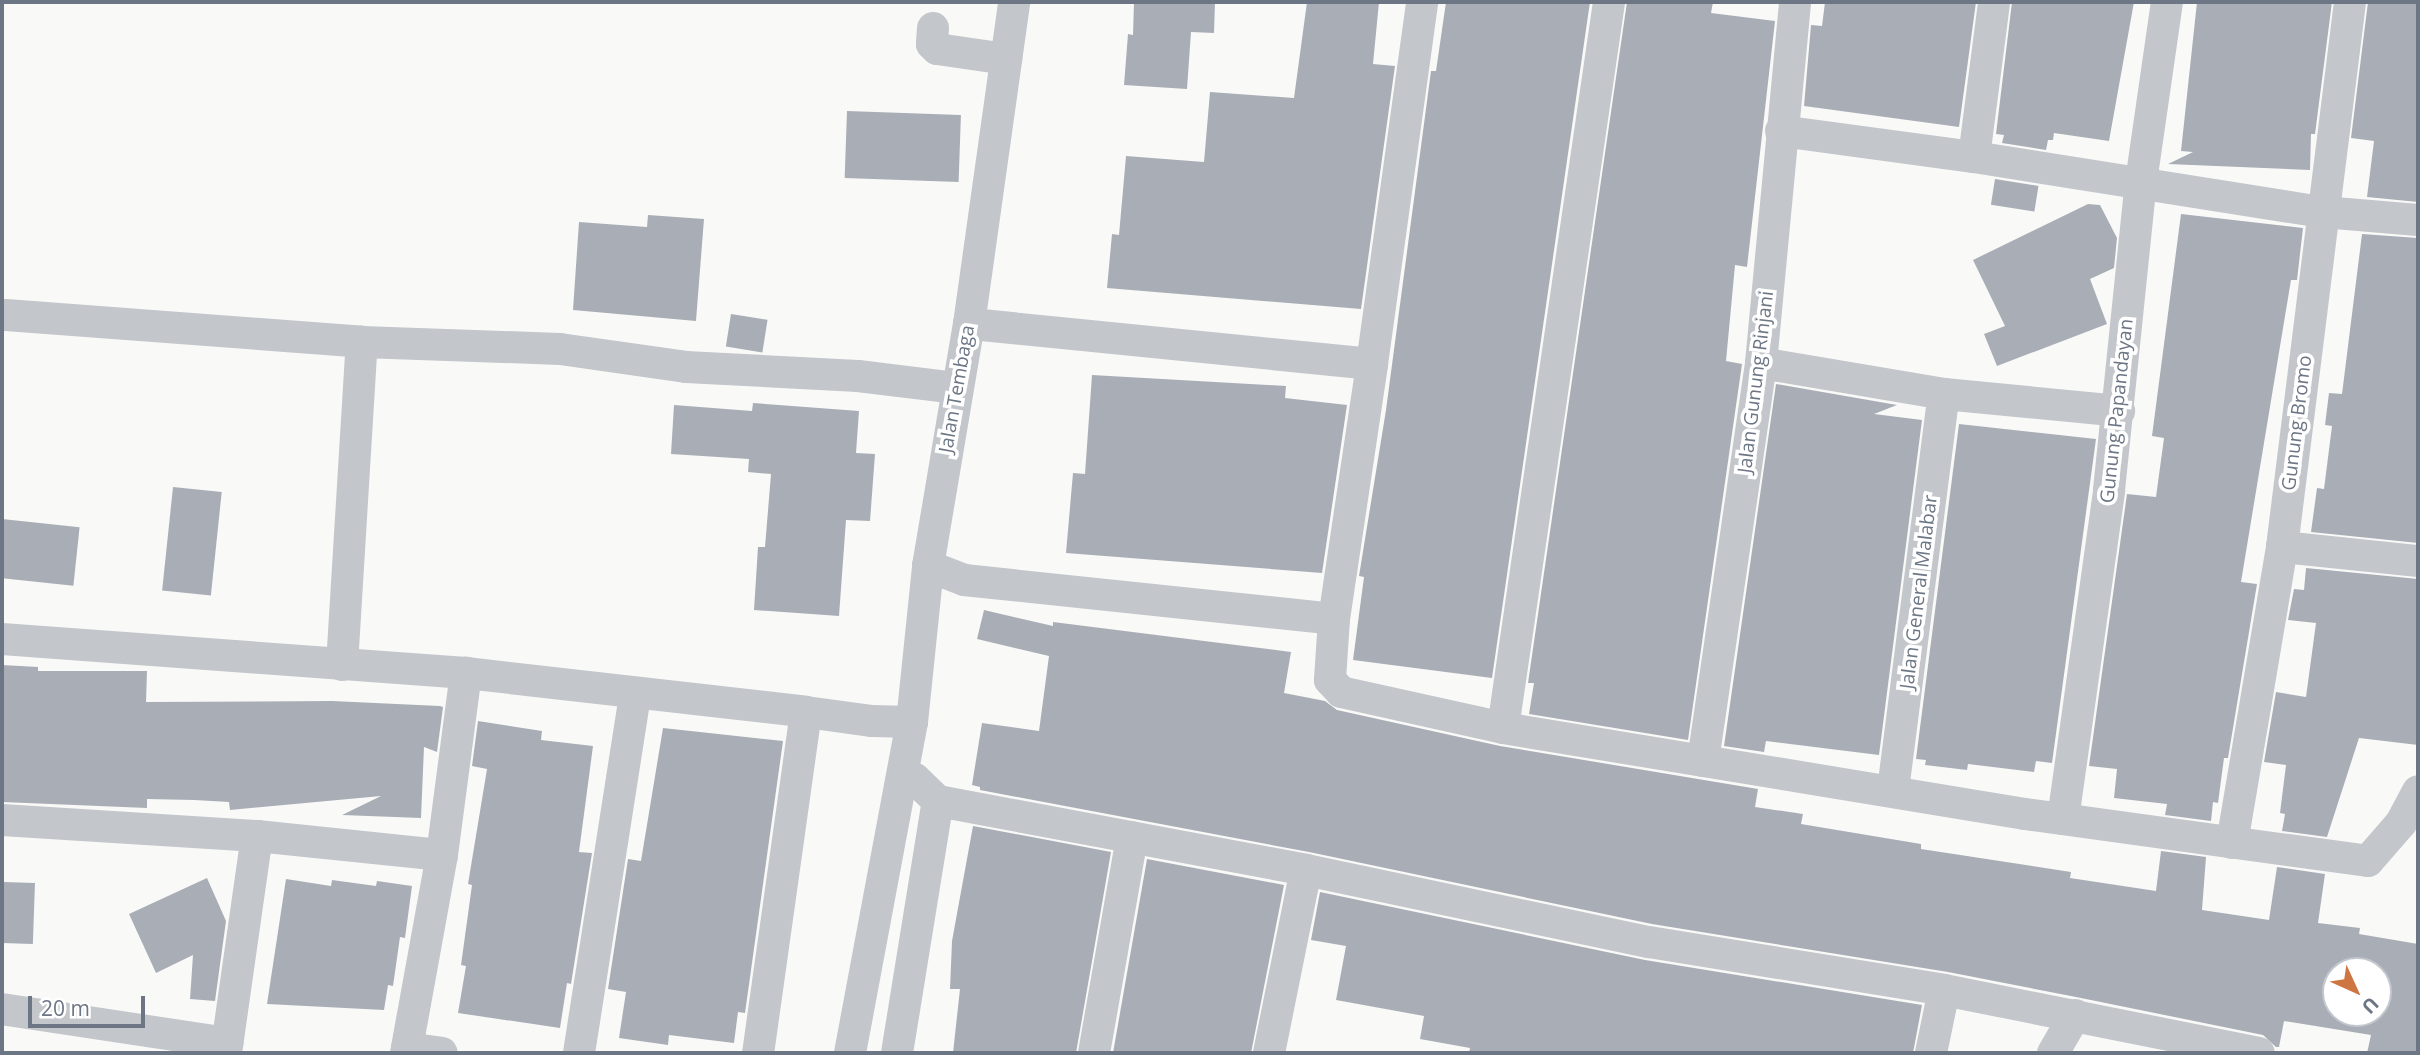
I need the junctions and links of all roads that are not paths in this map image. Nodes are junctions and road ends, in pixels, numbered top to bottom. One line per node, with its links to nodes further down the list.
1 (1014, 2): 9 (street, Jalan Tembaga)
2 (1422, 2): 19 (street)
3 (1609, 2): 33 (street)
4 (1795, 2): 10 (street, Jalan Gunung Rinjani)
5 (1994, 2): 11 (street)
6 (2167, 2): 12 (street, Gunung Papandayan)
7 (2350, 2): 13 (street, Gunung Bromo)
8 (933, 28): 9 (street)
9 (986, 56): 16 (street, Jalan Tembaga)
10 (1781, 131): 11 (street); 18 (street, Jalan Gunung Rinjani)
11 (1974, 157): 12 (street)
12 (2141, 182): 13 (street); 22 (street, Gunung Papandayan)
13 (2323, 212): 14 (street); 23 (street, Gunung Bromo)
14 (2418, 220)
15 (6, 315): 17 (street)
16 (969, 324): 19 (street); 20 (street, Jalan Tembaga)
17 (362, 342): 20 (street); 28 (street)
18 (1761, 363): 21 (street); 34 (street, Jalan Gunung Rinjani)
19 (1372, 364): 26 (street)
20 (957, 388): 25 (street, Jalan Tembaga)
21 (1944, 394): 22 (street); 36 (street, Jalan General Malabar)
22 (2119, 411): 39 (street, Gunung Papandayan)
23 (2282, 547): 24 (street); 44 (street, Gunung Bromo)
24 (2418, 561)
25 (928, 566): 26 (street); 32 (street, Jalan Tembaga)
26 (1334, 619): 33 (street)
27 (2, 639): 28 (street)
28 (342, 665): 29 (street)
29 (466, 673): 30 (street); 45 (street)
30 (635, 694): 31 (street); 54 (street)
31 (819, 715): 32 (street); 55 (street)
32 (912, 722): 35 (street, Jalan Tembaga)
33 (1503, 728): 34 (street)
34 (1703, 761): 36 (street)
35 (903, 776): 38 (street); 56 (street, Jalan Tembaga)
36 (1893, 790): 39 (street)
37 (2418, 791): 41 (street)
38 (938, 801): 43 (street); 57 (street)
39 (2063, 819): 44 (street)
40 (2, 820): 42 (street)
41 (2409, 825): 44 (street)
42 (257, 836): 45 (street); 50 (street)
43 (1132, 837): 46 (street); 58 (street)
44 (2232, 843)
45 (442, 855): 51 (street)
46 (1306, 870): 47 (street); 52 (street)
47 (1944, 990): 49 (street); 59 (street)
48 (2, 1009): 50 (street)
49 (2076, 1015): 60 (street); 61 (street)
50 (227, 1048)
51 (406, 1051): 53 (street)
52 (1278, 1052)
53 (442, 1053)
54 (579, 1053)
55 (758, 1053)
56 (850, 1053)
57 (897, 1053)
58 (1094, 1053)
59 (1931, 1053)
60 (2053, 1053)
61 (2257, 1053)

